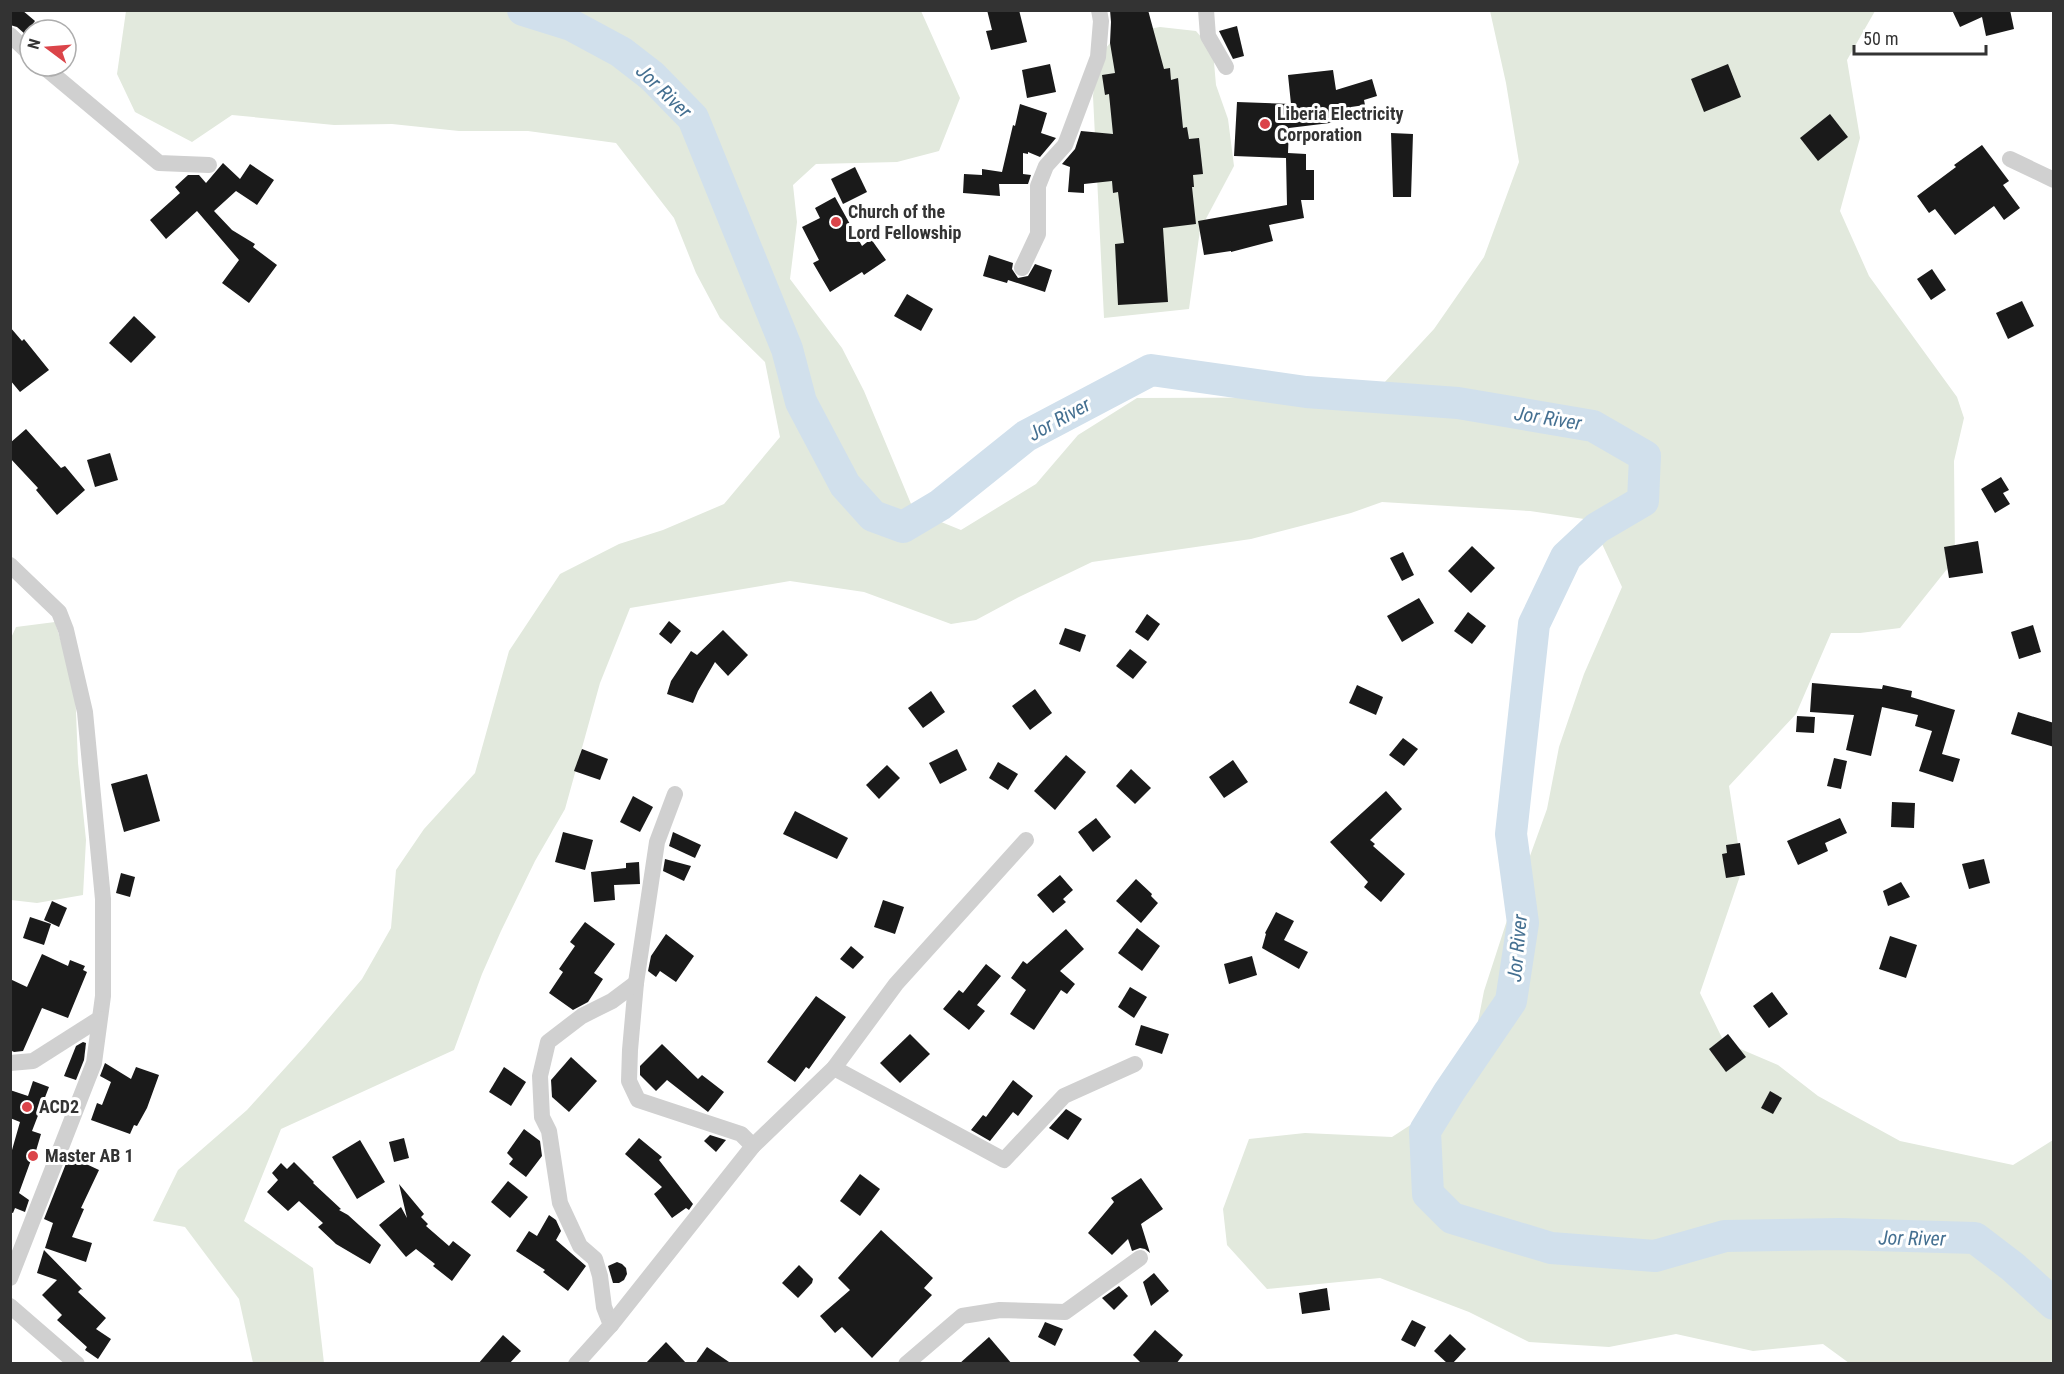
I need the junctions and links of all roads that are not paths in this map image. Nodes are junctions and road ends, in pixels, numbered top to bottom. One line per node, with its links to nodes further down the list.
1 (1099, 10): 8 (street)
2 (1206, 10): 3 (street)
3 (1226, 67)
4 (57, 78): 6 (street)
5 (2010, 159): 7 (street)
6 (209, 165)
7 (2054, 180)
8 (1022, 268)
9 (10, 565): 13 (street)
10 (675, 794): 12 (street)
11 (1026, 840): 16 (street)
12 (636, 983): 17 (street); 21 (street)
13 (99, 1019): 14 (street); 19 (street)
14 (10, 1063)
15 (1135, 1064): 16 (street)
16 (834, 1068): 17 (street)
17 (753, 1146): 21 (street)
18 (1140, 1258): 25 (street)
19 (10, 1278)
20 (10, 1306): 22 (street)
21 (611, 1325): 24 (street)
22 (58, 1356): 23 (street)
23 (77, 1364)
24 (576, 1364)
25 (906, 1364)

